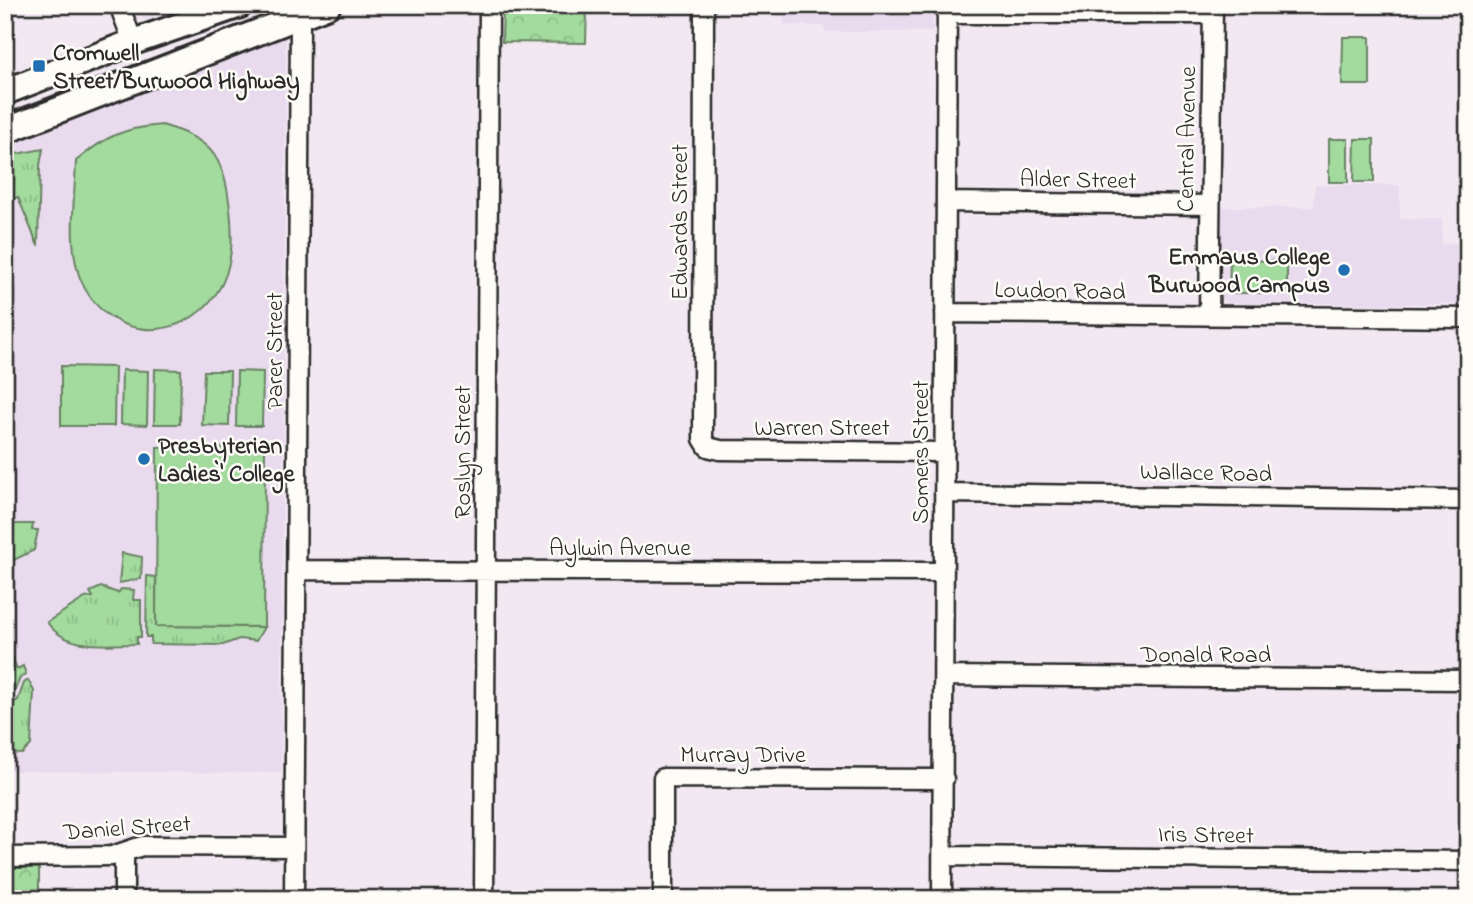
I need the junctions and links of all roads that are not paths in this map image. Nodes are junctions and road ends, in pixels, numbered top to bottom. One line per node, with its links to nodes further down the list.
1 (119, 5): 9 (street)
2 (240, 5): 9 (highway)
3 (328, 5): 6 (highway)
4 (489, 5): 23 (street, Roslyn Street)
5 (704, 5): 18 (street, Edwards Street)
6 (298, 10): 10 (highway); 22 (street, Parer Street)
7 (947, 10): 8 (street); 13 (street, Somers Street)
8 (1213, 10): 14 (street, Central Avenue)
9 (133, 42): 10 (highway); 11 (highway)
10 (202, 54): 12 (highway)
11 (5, 92)
12 (5, 131)
13 (946, 202): 14 (street, Alder Street); 15 (street, Somers Street)
14 (1210, 205): 16 (street, Central Avenue)
15 (945, 313): 16 (street, Loudon Road); 19 (street, Somers Street)
16 (1209, 316): 17 (street, Loudon Road)
17 (1468, 318)
18 (703, 439): 19 (street, Warren Street)
19 (945, 452): 20 (street, Somers Street)
20 (944, 493): 21 (street, Wallace Road); 24 (street, Somers Street)
21 (1468, 500)
22 (297, 570): 23 (street, Aylwin Avenue); 28 (street, Parer Street)
23 (486, 572): 24 (street, Aylwin Avenue); 35 (street, Roslyn Street)
24 (944, 572): 25 (street, Somers Street)
25 (944, 676): 26 (street, Donald Road); 27 (street, Somers Street)
26 (1468, 680)
27 (944, 779): 30 (street, Somers Street); 36 (street, Murray Drive)
28 (294, 847): 29 (street, Daniel Street); 34 (street, Parer Street)
29 (124, 853): 31 (street, Daniel Street); 33 (street)
30 (943, 856): 32 (street, Iris Street); 37 (street, Somers Street)
31 (5, 857)
32 (1468, 861)
33 (124, 899)
34 (294, 899)
35 (484, 899)
36 (663, 899)
37 (942, 899)

